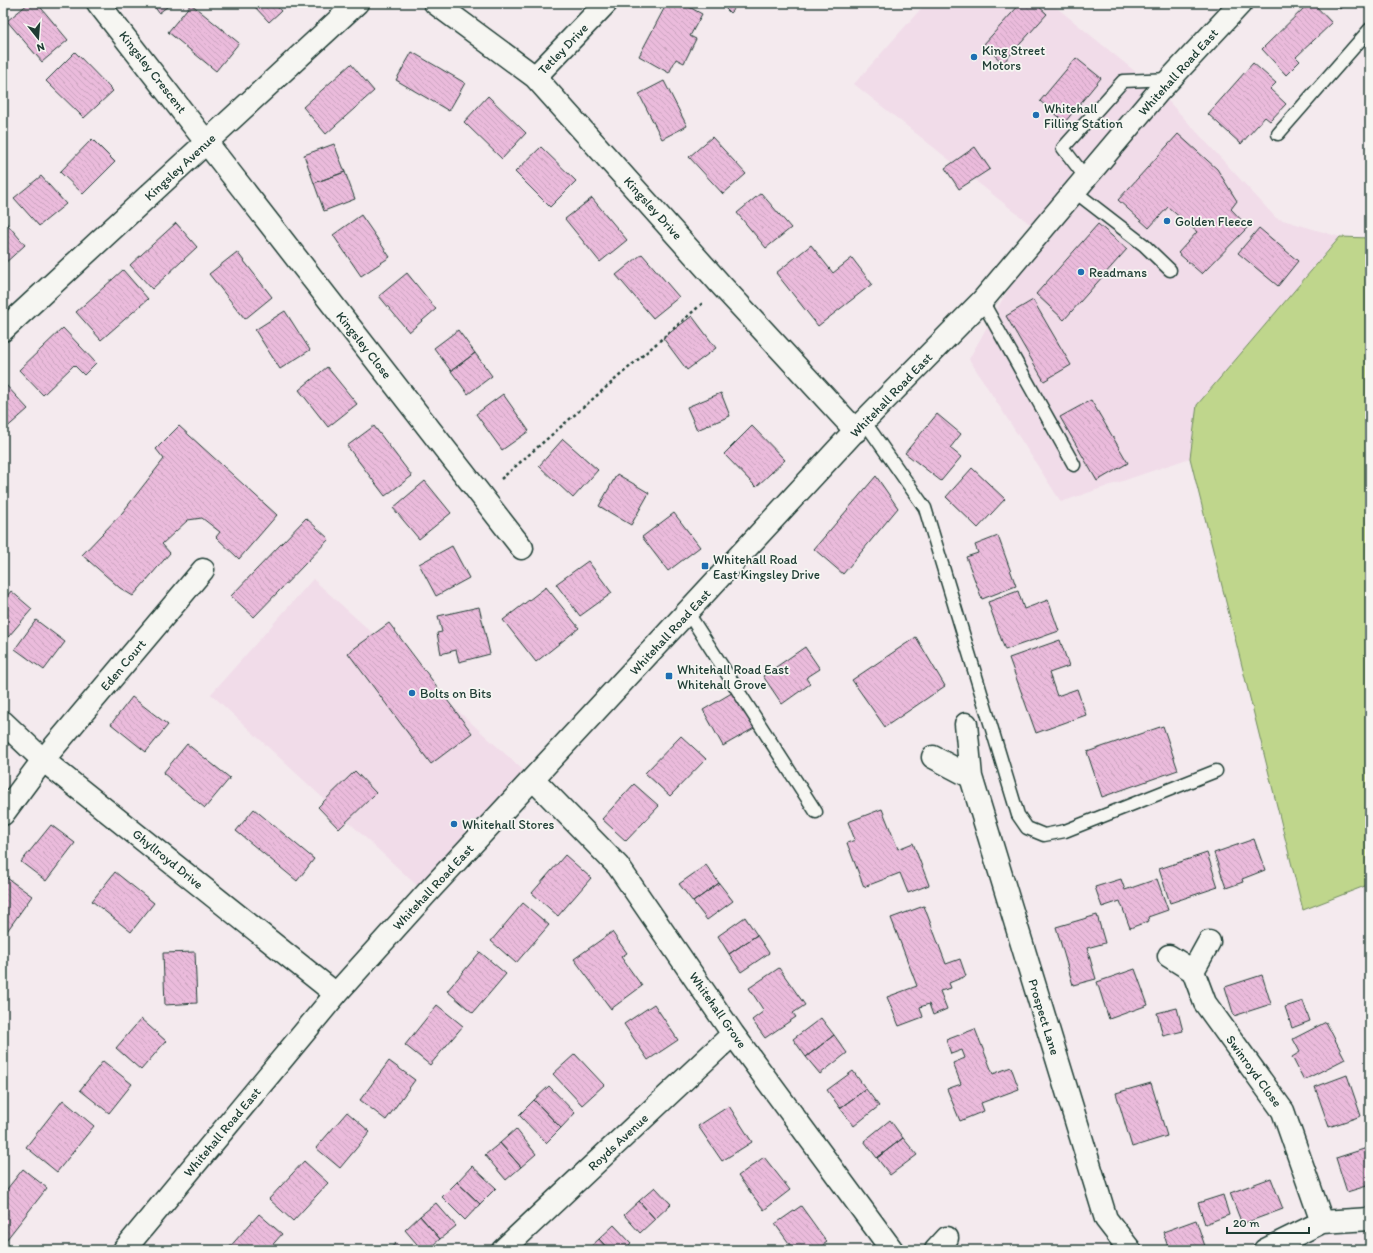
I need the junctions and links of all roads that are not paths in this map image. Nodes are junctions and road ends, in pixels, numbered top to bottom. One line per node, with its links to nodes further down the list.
1 (98, 3): 10 (street, Kingsley Crescent)
2 (357, 3): 10 (street, Kingsley Avenue)
3 (435, 3): 7 (street, Kingsley Drive)
4 (606, 3): 7 (street, Tetley Drive)
5 (1240, 3): 8 (street, Whitehall Road East)
6 (1370, 29): 9 (lane)
7 (535, 77): 15 (street, Kingsley Drive)
8 (1170, 79): 11 (street, Whitehall Road East); 11 (lane)
9 (1278, 134)
10 (207, 142): 14 (street, Kingsley Avenue); 17 (street, Kingsley Close)
11 (1080, 185): 12 (lane); 13 (street, Whitehall Road East)
12 (1170, 270)
13 (982, 301): 15 (street, Whitehall Road East); 16 (lane)
14 (3, 330)
15 (860, 426): 19 (street, Whitehall Road East); 24 (lane)
16 (1074, 465)
17 (522, 548)
18 (203, 570): 23 (street, Eden Court)
19 (688, 613): 26 (street, Whitehall Road East); 27 (lane)
20 (3, 722): 23 (street, Ghyllroyd Drive)
21 (966, 724): 25 (street, Prospect Lane)
22 (933, 757): 25 (street)
23 (43, 760): 28 (street, Eden Court); 32 (street, Ghyllroyd Drive)
24 (1216, 771)
25 (971, 777): 39 (street, Prospect Lane)
26 (533, 779): 32 (street, Whitehall Road East); 33 (street, Whitehall Grove)
27 (816, 812)
28 (3, 814)
29 (1209, 942): 31 (street)
30 (1169, 956): 31 (street)
31 (1193, 971): 35 (street, Swinroyd Close)
32 (336, 994): 36 (street, Whitehall Road East)
33 (733, 1034): 37 (street, Royds Avenue); 38 (street, Whitehall Grove)
34 (1370, 1219): 35 (street)
35 (1322, 1222): 40 (street)
36 (124, 1250)
37 (503, 1250)
38 (892, 1250)
39 (1130, 1250)
40 (1265, 1250)

